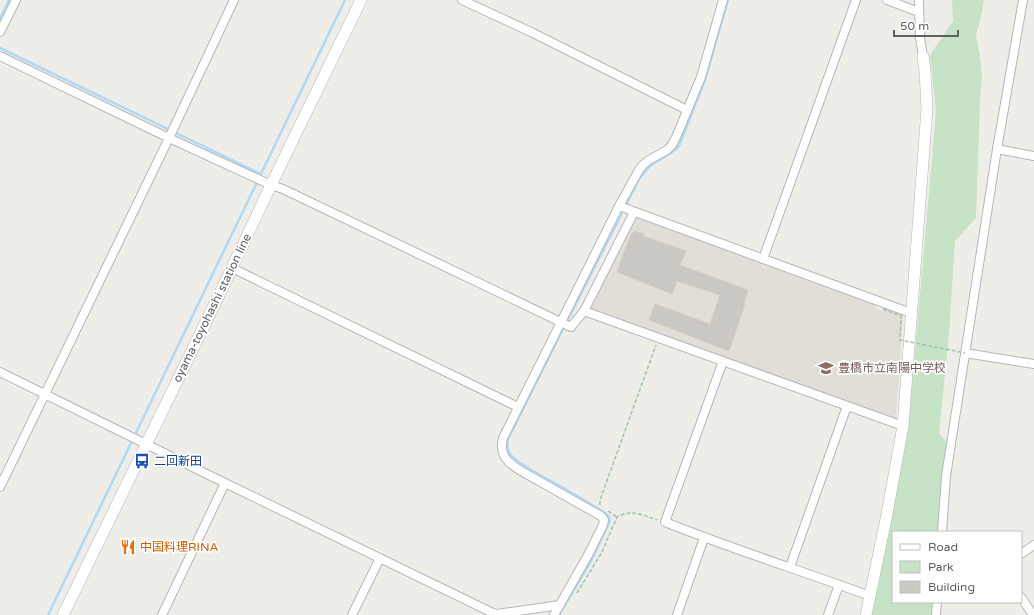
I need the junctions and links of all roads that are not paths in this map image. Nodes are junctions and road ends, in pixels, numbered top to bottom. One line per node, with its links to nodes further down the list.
1 (16, 0): 11 (street)
2 (234, 0): 15 (street)
3 (361, 0): 18 (main road, oyama-toyohashi station line)
4 (462, 0): 14 (street)
5 (723, 0): 14 (street)
6 (856, 0): 21 (street)
7 (886, 0): 10 (street)
8 (919, 0): 10 (street)
9 (1023, 0): 16 (street)
10 (919, 12): 13 (street)
11 (0, 32)
12 (0, 56): 15 (street)
13 (923, 56): 24 (main road)
14 (687, 110): 19 (street)
15 (169, 137): 18 (street); 30 (street)
16 (997, 149): 17 (street); 26 (street)
17 (1034, 156)
18 (267, 184): 22 (main road, oyama-toyohashi station line); 25 (street)
19 (619, 206): 20 (street); 25 (street)
20 (631, 211): 21 (street); 23 (street)
21 (763, 259): 24 (street)
22 (232, 268): 32 (street); 34 (main road, oyama-toyohashi station line)
23 (584, 312): 25 (street); 27 (street)
24 (912, 313): 33 (main road)
25 (560, 321): 32 (street)
26 (965, 353): 28 (street); 37 (street)
27 (723, 361): 31 (street); 38 (street)
28 (1034, 364)
29 (0, 372): 30 (street)
30 (44, 394): 34 (street); 36 (street)
31 (847, 406): 33 (street); 42 (street)
32 (518, 407): 47 (street)
33 (903, 426): 44 (main road)
34 (146, 444): 35 (street); 48 (main road, oyama-toyohashi station line)
35 (225, 483): 41 (street); 49 (street)
36 (0, 486)
37 (942, 531)
38 (704, 538): 42 (street); 52 (street)
39 (1034, 545): 40 (street)
40 (1022, 553)
41 (380, 558): 47 (street); 50 (street)
42 (790, 567): 43 (street)
43 (839, 585): 44 (street); 53 (street)
44 (870, 596): 54 (main road)
45 (1022, 598): 56 (street)
46 (937, 603): 55 (street)
47 (560, 605): 51 (street)
48 (63, 615)
49 (162, 615)
50 (352, 615)
51 (554, 615)
52 (677, 615)
53 (828, 615)
54 (866, 615)
55 (936, 615)
56 (1033, 615)

